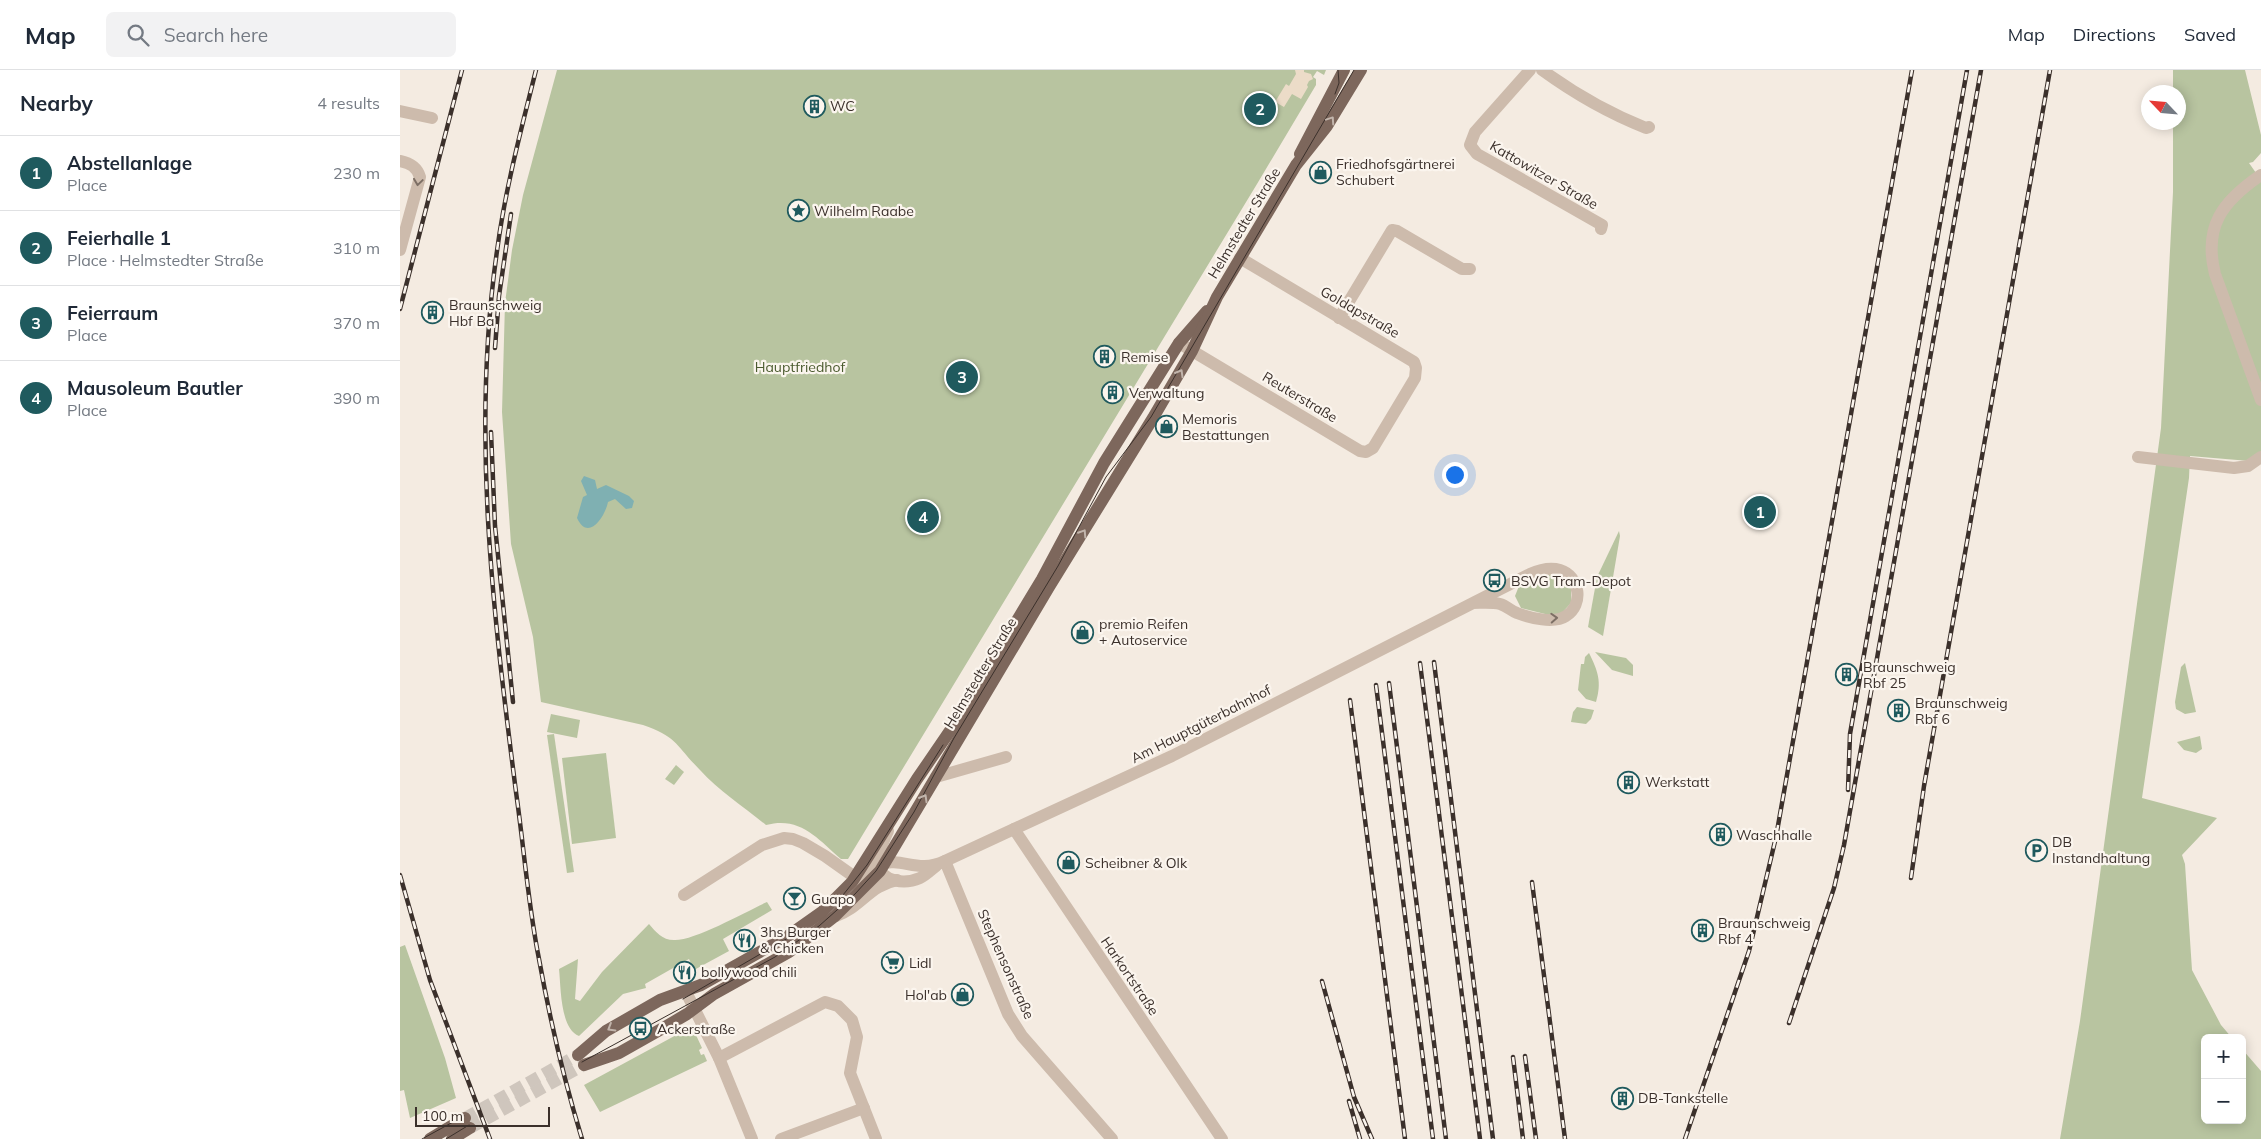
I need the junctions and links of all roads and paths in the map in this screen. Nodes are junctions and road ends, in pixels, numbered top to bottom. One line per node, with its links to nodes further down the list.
1 (1344, 70): 9 (main road, Helmstedter Straße)
2 (1361, 70): 9 (main road, Helmstedter Straße, one-way to 2)
3 (1530, 70): 11 (street, Kattowitzer Straße)
4 (1542, 70): 7 (street)
5 (400, 111): 6 (street)
6 (432, 118)
7 (1649, 127)
8 (400, 161): 12 (street, one-way to 12)
9 (1296, 165): 13 (main road, Helmstedter Straße)
10 (2259, 176): 19 (street)
11 (1601, 229)
12 (400, 250)
13 (1240, 258): 15 (main road, Helmstedter Straße); 16 (street, Goldapstraße)
14 (1470, 269): 16 (street)
15 (1217, 297): 17 (main road, Helmstedter Straße); 18 (main road, Helmstedter Straße)
16 (1339, 318): 20 (street, Goldapstraße)
17 (1179, 343): 18 (street, Reuterstraße); 21 (main road, Helmstedter Straße)
18 (1192, 351): 20 (street, Reuterstraße); 22 (main road, Helmstedter Straße, one-way to 18)
19 (2261, 400)
20 (1392, 415)
21 (1122, 436): 22 (main road); 31 (main road, Helmstedter Straße)
22 (1137, 445): 30 (main road, Helmstedter Straße, one-way to 22)
23 (2138, 457): 25 (street)
24 (2261, 457): 25 (street)
25 (2255, 467)
26 (1521, 578): 27 (street, Am Hauptgüterbahnhof); 28 (street); 28 (street, Am Hauptgüterbahnhof, one-way to 26)
27 (1473, 603): 28 (street, Am Hauptgüterbahnhof); 32 (street, Am Hauptgüterbahnhof)
28 (1523, 615)
29 (1006, 757): 30 (street)
30 (936, 777): 33 (main road, Helmstedter Straße, one-way to 30)
31 (890, 824): 36 (street); 37 (main road, Helmstedter Straße)
32 (1014, 829): 34 (street, Am Hauptgüterbahnhof); 51 (street, Harkortstraße)
33 (900, 840): 35 (street); 36 (main road, Helmstedter Straße)
34 (941, 863): 35 (street, Am Hauptgüterbahnhof); 38 (street, Am Hauptgüterbahnhof); 50 (street, Stephensonstraße)
35 (910, 865): 36 (street, Am Hauptgüterbahnhof)
36 (882, 866): 37 (street); 38 (street); 40 (main road, Helmstedter Straße)
37 (856, 878): 39 (street); 40 (street, Helmstedter Straße); 41 (main road, Helmstedter Straße)
38 (897, 880): 40 (street, Helmstedter Straße)
39 (684, 894)
40 (839, 913): 42 (main road, Helmstedter Straße)
41 (686, 992): 42 (street); 42 (main road, Helmstedter Straße, one-way to 42)
42 (695, 1008): 43 (street)
43 (719, 1058): 44 (street); 47 (street)
44 (864, 1108): 48 (street); 49 (street)
45 (430, 1139): 46 (main road)
46 (452, 1139)
47 (752, 1139)
48 (781, 1139)
49 (876, 1139)
50 (1112, 1139)
51 (1222, 1139)

